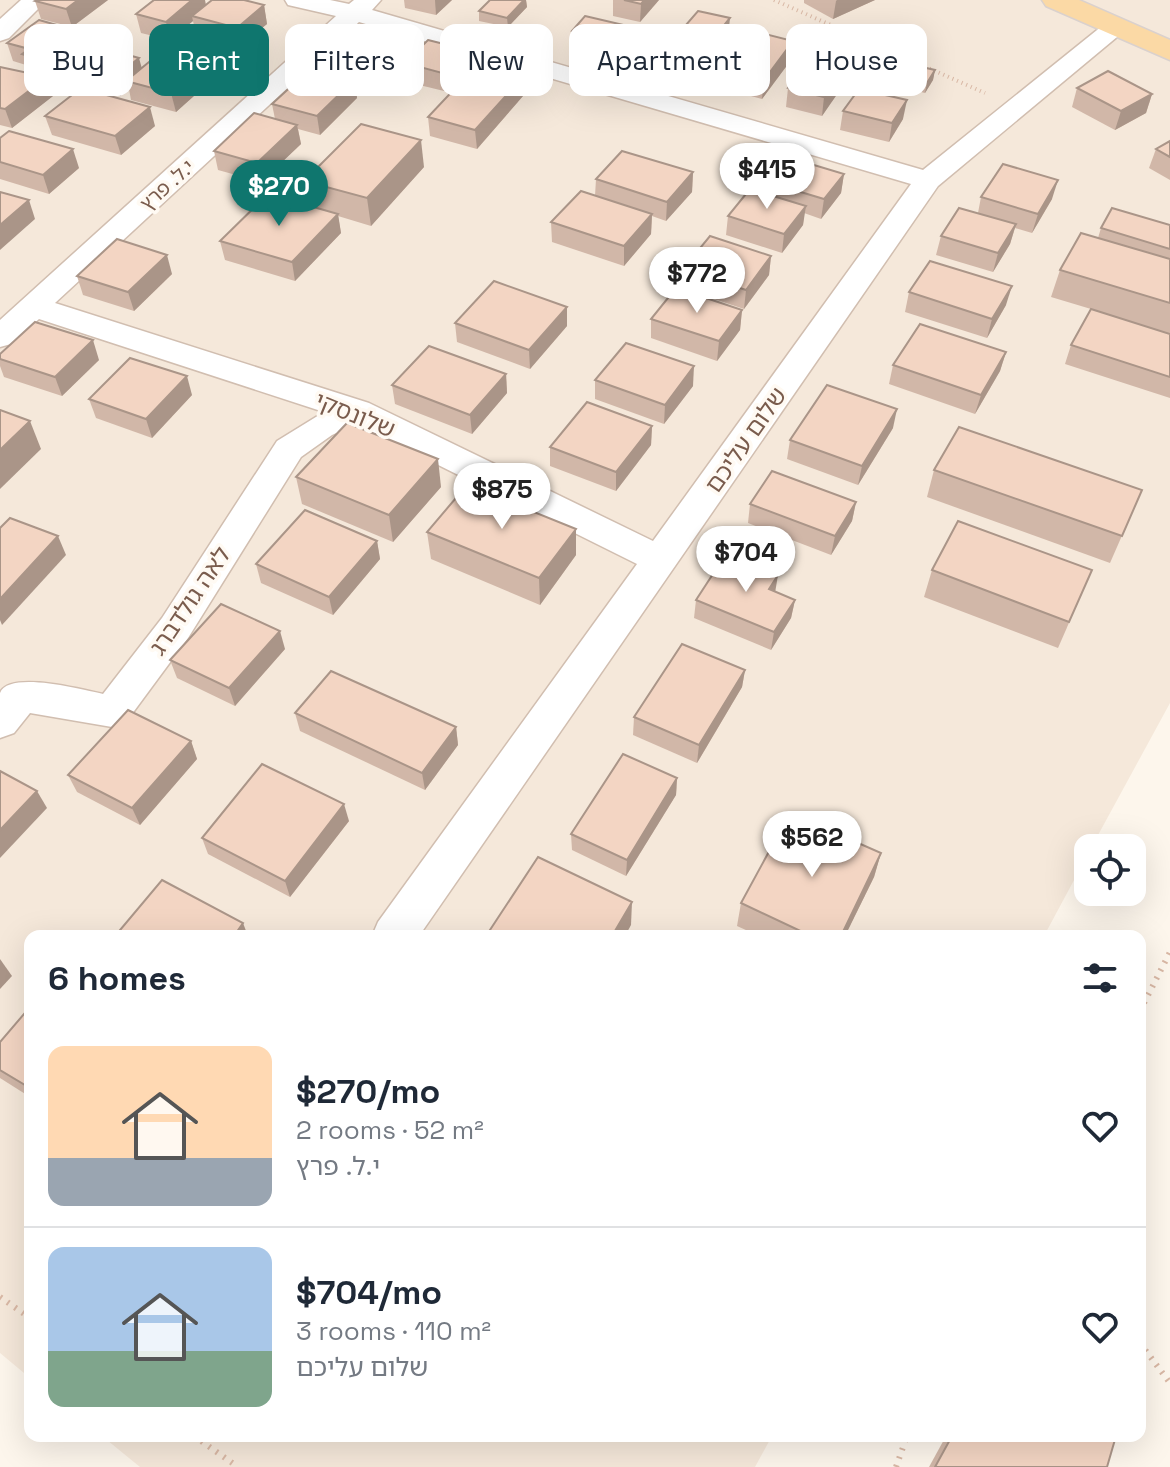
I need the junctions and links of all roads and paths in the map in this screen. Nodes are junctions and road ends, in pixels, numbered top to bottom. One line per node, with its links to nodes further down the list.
1 (35, 0): 8 (street)
2 (297, 0): 5 (street)
3 (774, 0): 10 (path)
4 (1056, 0): 6 (main road)
5 (362, 7): 11 (street); 12 (street, י.ל. פרץ)
6 (1118, 14): 7 (main road); 9 (main road); 10 (street, שלום עליכם)
7 (1170, 22)
8 (0, 33)
9 (1170, 51)
10 (1017, 106): 11 (street, שלום עליכם)
11 (928, 180): 15 (street, שלום עליכם)
12 (34, 307): 13 (street, י.ל. פרץ); 14 (street, שלונסקי)
13 (0, 337)
14 (357, 411): 15 (street, שלונסקי); 16 (street, לאה גולדברג)
15 (661, 560): 17 (street, שלום עליכם)
16 (0, 722)
17 (398, 930)
18 (1170, 952): 19 (path)
19 (1146, 999)
20 (0, 1297): 21 (path)
21 (24, 1314)
22 (1146, 1351): 23 (path)
23 (1170, 1383)
24 (203, 1442): 26 (path)
25 (905, 1442): 27 (path)
26 (238, 1467)
27 (896, 1467)

